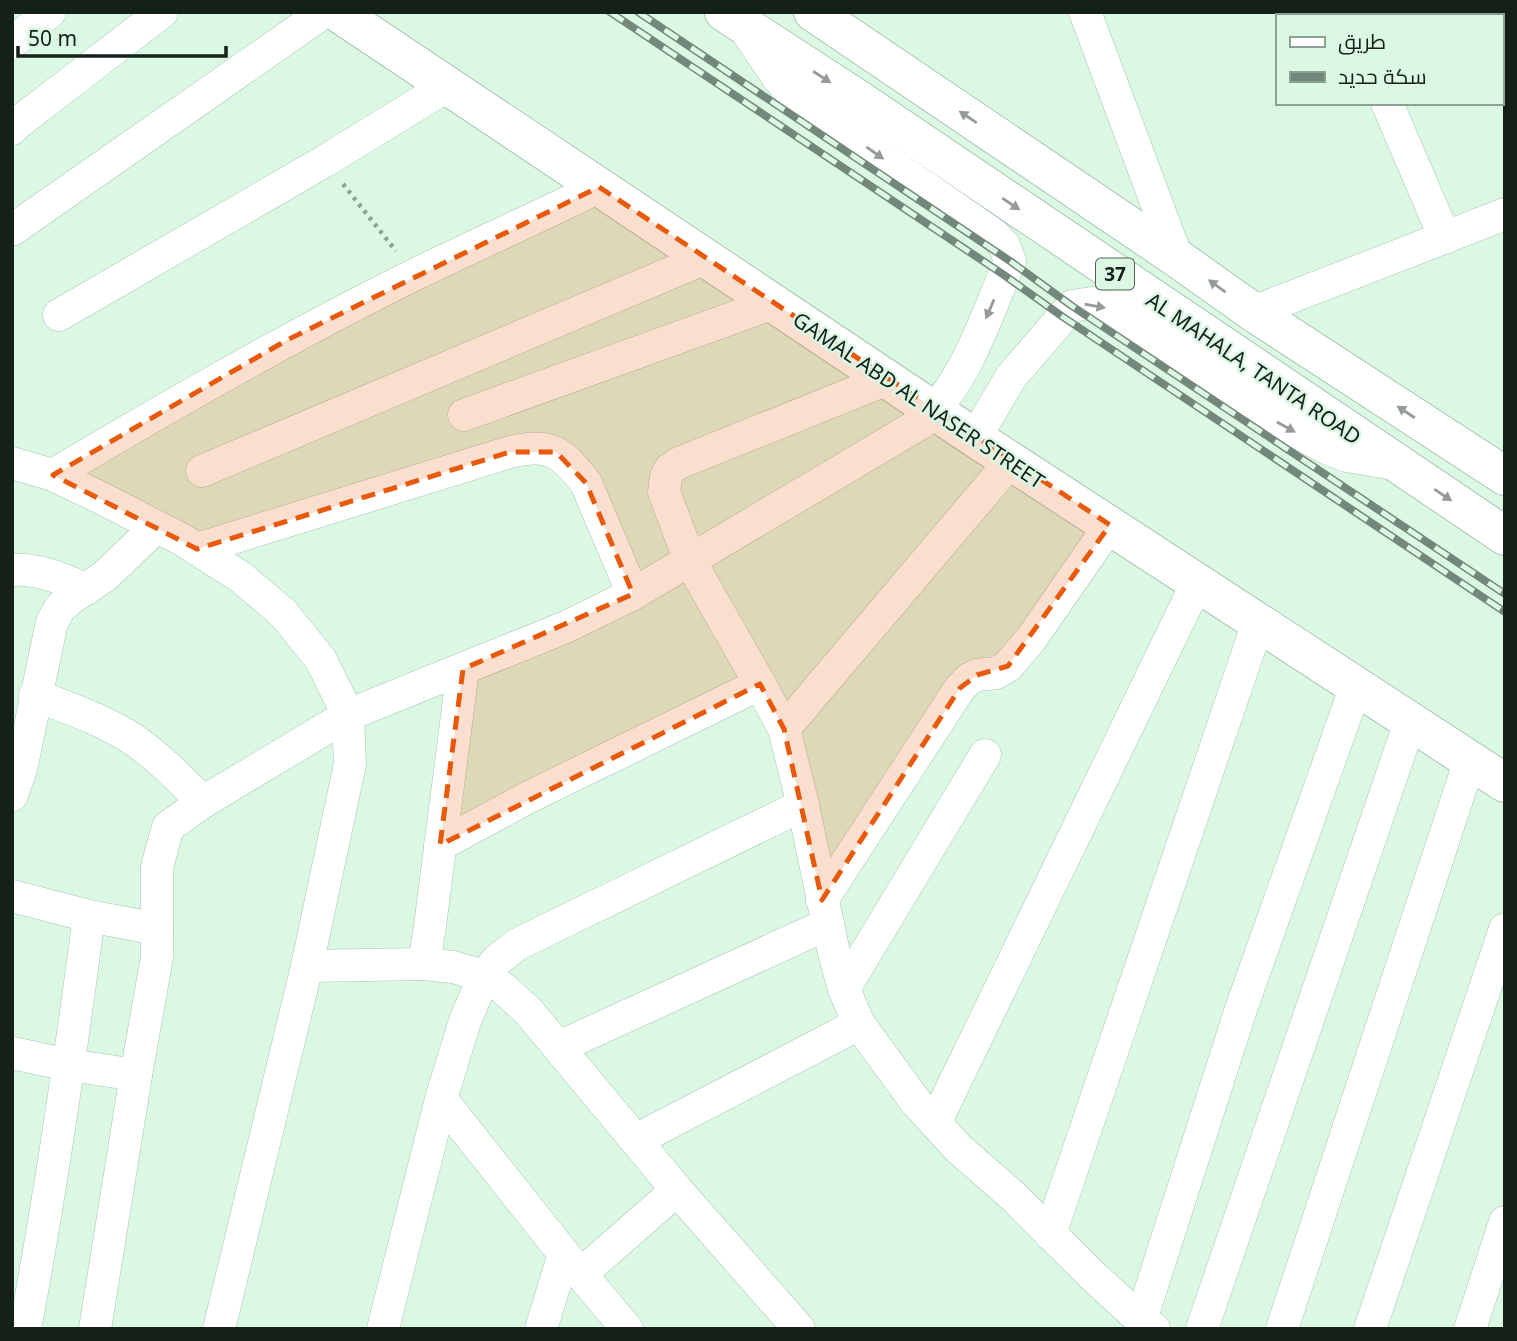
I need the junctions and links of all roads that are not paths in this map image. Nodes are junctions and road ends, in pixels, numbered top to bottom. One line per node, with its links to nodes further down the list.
1 (50, 12): 8 (street)
2 (162, 12): 11 (street)
3 (324, 12): 14 (street)
4 (337, 12): 9 (main road, GAMAL ABD AL NASER STREET)
5 (813, 12): 17 (main road, 37, one-way to 5)
6 (1085, 12): 17 (street)
7 (732, 17): 22 (street, one-way to 22); 27 (main road, AL MAHALA, TANTA ROAD / 37, one-way to 27)
8 (12, 43)
9 (447, 86): 12 (main road, GAMAL ABD AL NASER STREET); 20 (street)
10 (1388, 105): 15 (street)
11 (12, 129)
12 (598, 187): 16 (main road, GAMAL ABD AL NASER STREET); 29 (street)
13 (1505, 215): 15 (street)
14 (12, 230)
15 (1445, 238): 19 (street)
16 (706, 258): 18 (main road, GAMAL ABD AL NASER STREET); 28 (street)
17 (1177, 258): 19 (main road, 37, one-way to 17)
18 (774, 303): 21 (main road, GAMAL ABD AL NASER STREET); 23 (street)
19 (1253, 312): 30 (main road, 37, one-way to 19)
20 (60, 315)
21 (888, 379): 22 (main road, GAMAL ABD AL NASER STREET); 35 (street)
22 (941, 401): 24 (main road, GAMAL ABD AL NASER STREET); 35 (street)
23 (464, 415)
24 (980, 428): 25 (main road, GAMAL ABD AL NASER STREET); 27 (street, one-way to 27)
25 (1011, 461): 31 (main road, GAMAL ABD AL NASER STREET); 47 (street)
26 (12, 463): 29 (street)
27 (1396, 464): 33 (main road, AL MAHALA, TANTA ROAD / 37, one-way to 33)
28 (202, 471)
29 (53, 475): 32 (street)
30 (1505, 475)
31 (1110, 526): 37 (main road, GAMAL ABD AL NASER STREET); 56 (street)
32 (156, 527): 34 (street); 38 (street)
33 (1505, 536)
34 (197, 550): 39 (street); 45 (street)
35 (690, 561): 39 (street); 42 (street)
36 (12, 570): 38 (street)
37 (1198, 583): 40 (main road, GAMAL ABD AL NASER STREET); 70 (street)
38 (86, 589): 44 (street)
39 (633, 594): 41 (street)
40 (1258, 623): 43 (main road, GAMAL ABD AL NASER STREET); 74 (street)
41 (463, 669): 45 (street); 54 (street)
42 (760, 684): 47 (street); 54 (street)
43 (1356, 686): 46 (main road, GAMAL ABD AL NASER STREET); 76 (street)
44 (35, 695): 51 (street); 52 (street)
45 (348, 715): 52 (street); 61 (street)
46 (1410, 722): 49 (main road, GAMAL ABD AL NASER STREET); 84 (street)
47 (784, 729): 53 (street)
48 (985, 755): 63 (street)
49 (1469, 760): 50 (main road, GAMAL ABD AL NASER STREET); 85 (street)
50 (1505, 783)
51 (12, 795)
52 (202, 802): 58 (street)
53 (803, 806): 56 (street); 62 (street)
54 (440, 845): 60 (street)
55 (12, 896): 57 (street)
56 (825, 912): 63 (street); 65 (street)
57 (89, 916): 58 (street); 67 (street)
58 (157, 929): 68 (street)
59 (1505, 929): 86 (street)
60 (424, 964): 61 (street); 62 (street)
61 (307, 966): 79 (street)
62 (484, 976): 65 (street); 69 (street)
63 (844, 989): 64 (street)
64 (859, 1024): 70 (street); 71 (street)
65 (559, 1047): 71 (street)
66 (12, 1053): 67 (street)
67 (69, 1065): 68 (street); 77 (street)
68 (136, 1075): 78 (street)
69 (441, 1099): 75 (street); 80 (street)
70 (935, 1123): 74 (street)
71 (636, 1140): 72 (street)
72 (677, 1190): 75 (street); 83 (street)
73 (1505, 1222): 87 (street)
74 (1050, 1234): 76 (street)
75 (572, 1264): 81 (street); 82 (street)
76 (1148, 1324)
77 (25, 1329)
78 (95, 1329)
79 (219, 1329)
80 (383, 1329)
81 (541, 1329)
82 (627, 1329)
83 (799, 1329)
84 (1202, 1329)
85 (1282, 1329)
86 (1370, 1329)
87 (1469, 1329)

